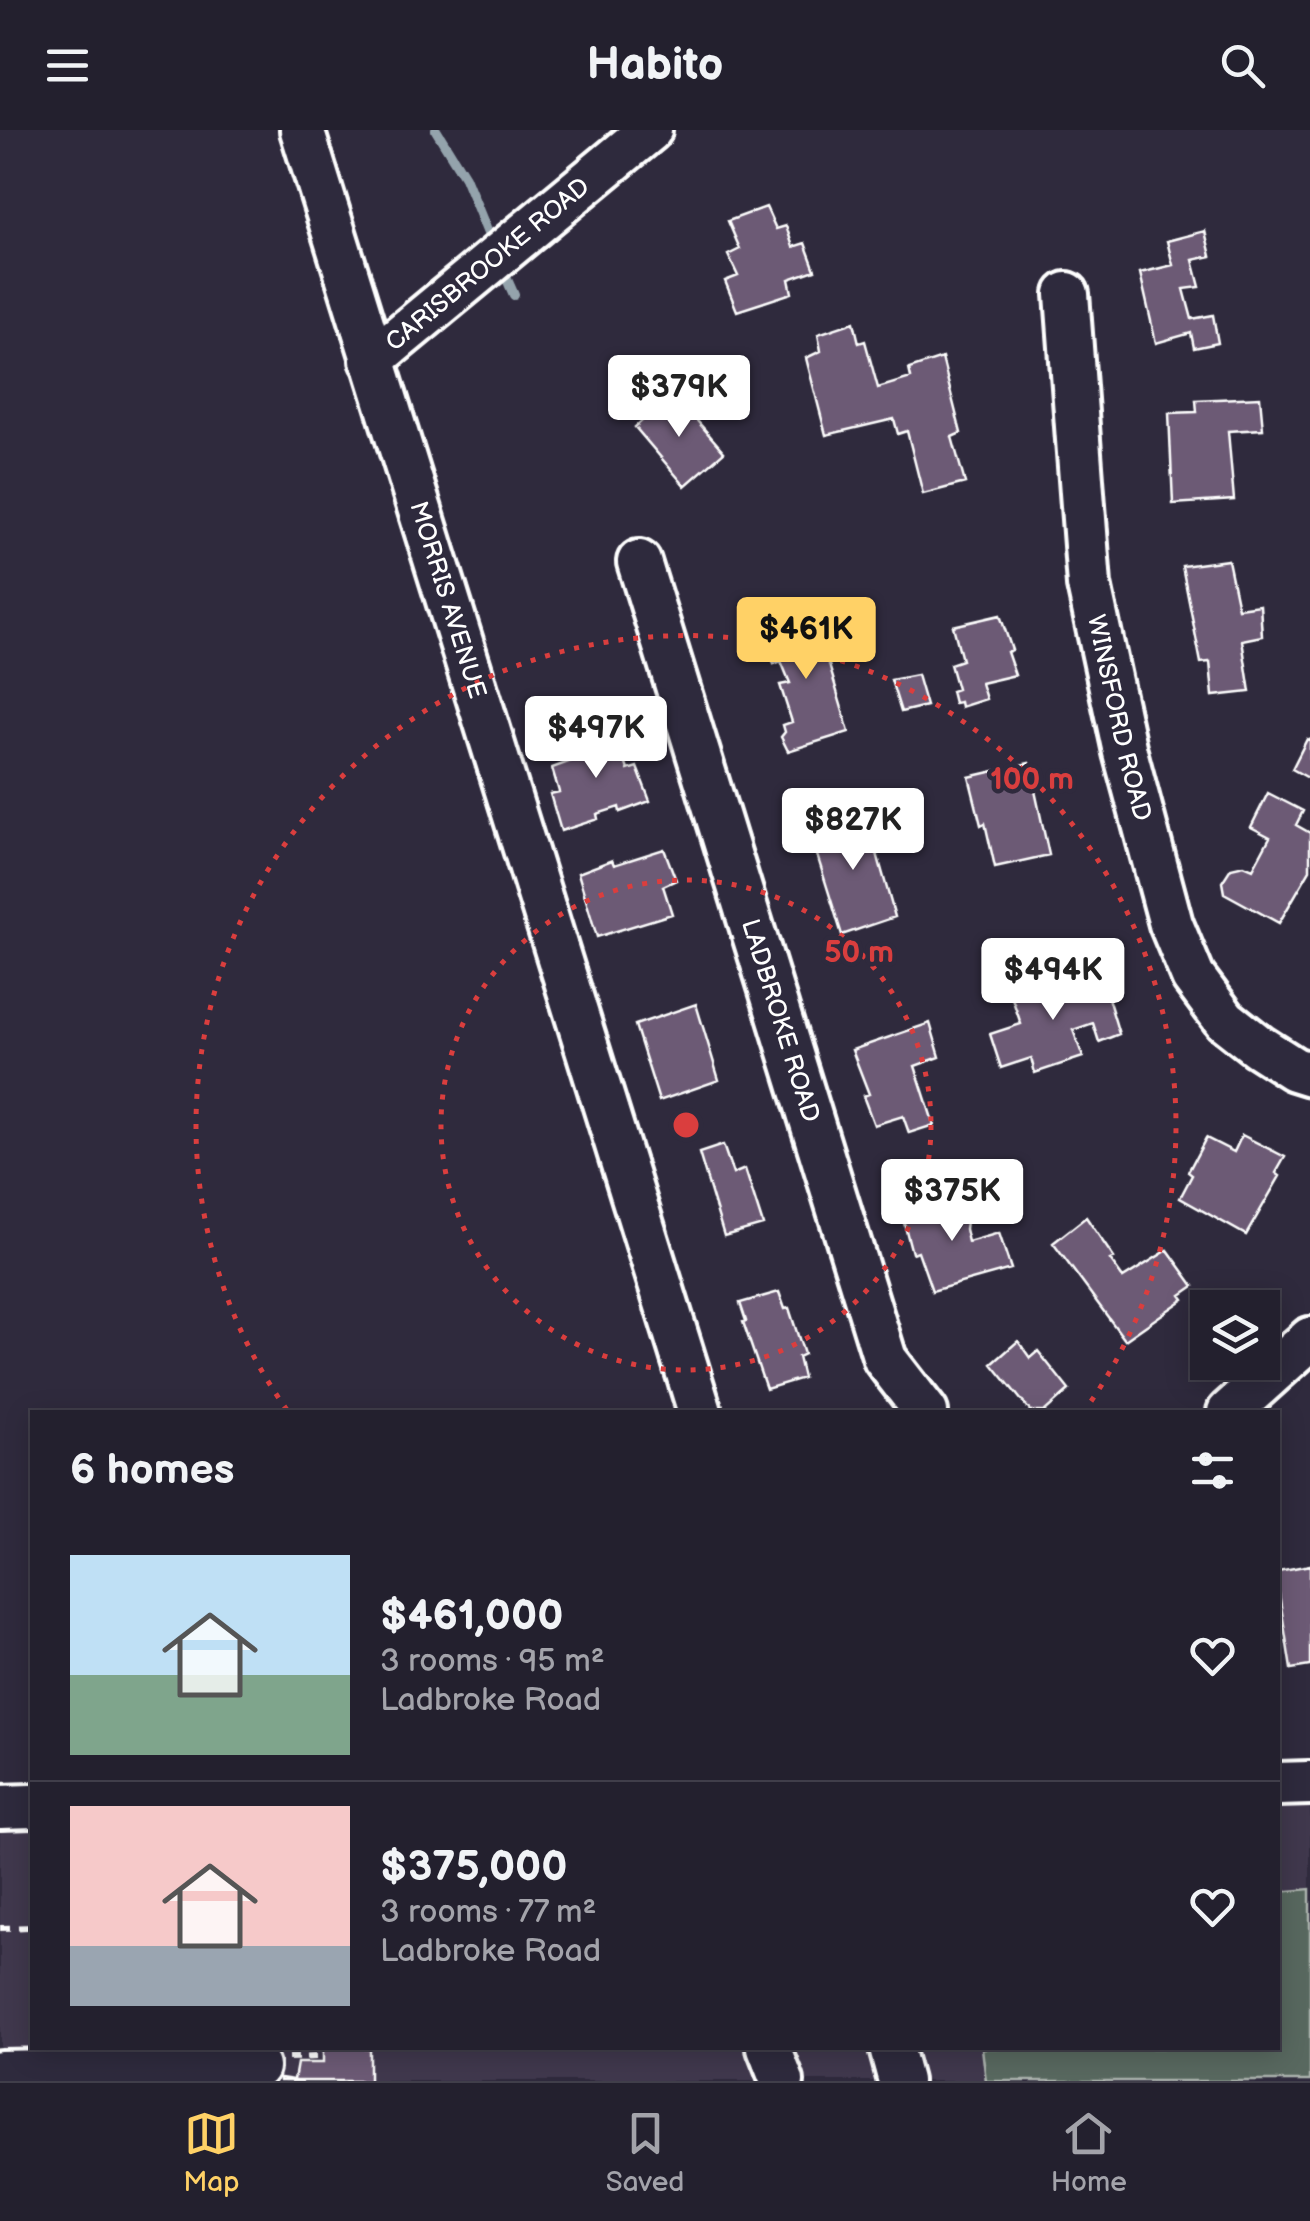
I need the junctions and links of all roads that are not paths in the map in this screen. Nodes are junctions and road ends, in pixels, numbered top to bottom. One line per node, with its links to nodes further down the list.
1 (302, 130): 4 (street, MORRIS AVENUE)
2 (650, 130): 4 (street, CARISBROOKE ROAD)
3 (1068, 294): 6 (street, WINSFORD ROAD)
4 (372, 360): 8 (street, MORRIS AVENUE)
5 (639, 562): 9 (street, LADBROKE ROAD)
6 (1310, 1074)
7 (1310, 1339): 10 (street)
8 (699, 1410)
9 (924, 1410)
10 (1231, 1410)
11 (1310, 1783): 12 (street)
12 (1280, 1784)
13 (30, 1806): 14 (street)
14 (0, 1807)
15 (770, 2050): 19 (street)
16 (892, 2050): 20 (street)
17 (257, 2067): 18 (street)
18 (1, 2072)
19 (782, 2081)
20 (900, 2081)

